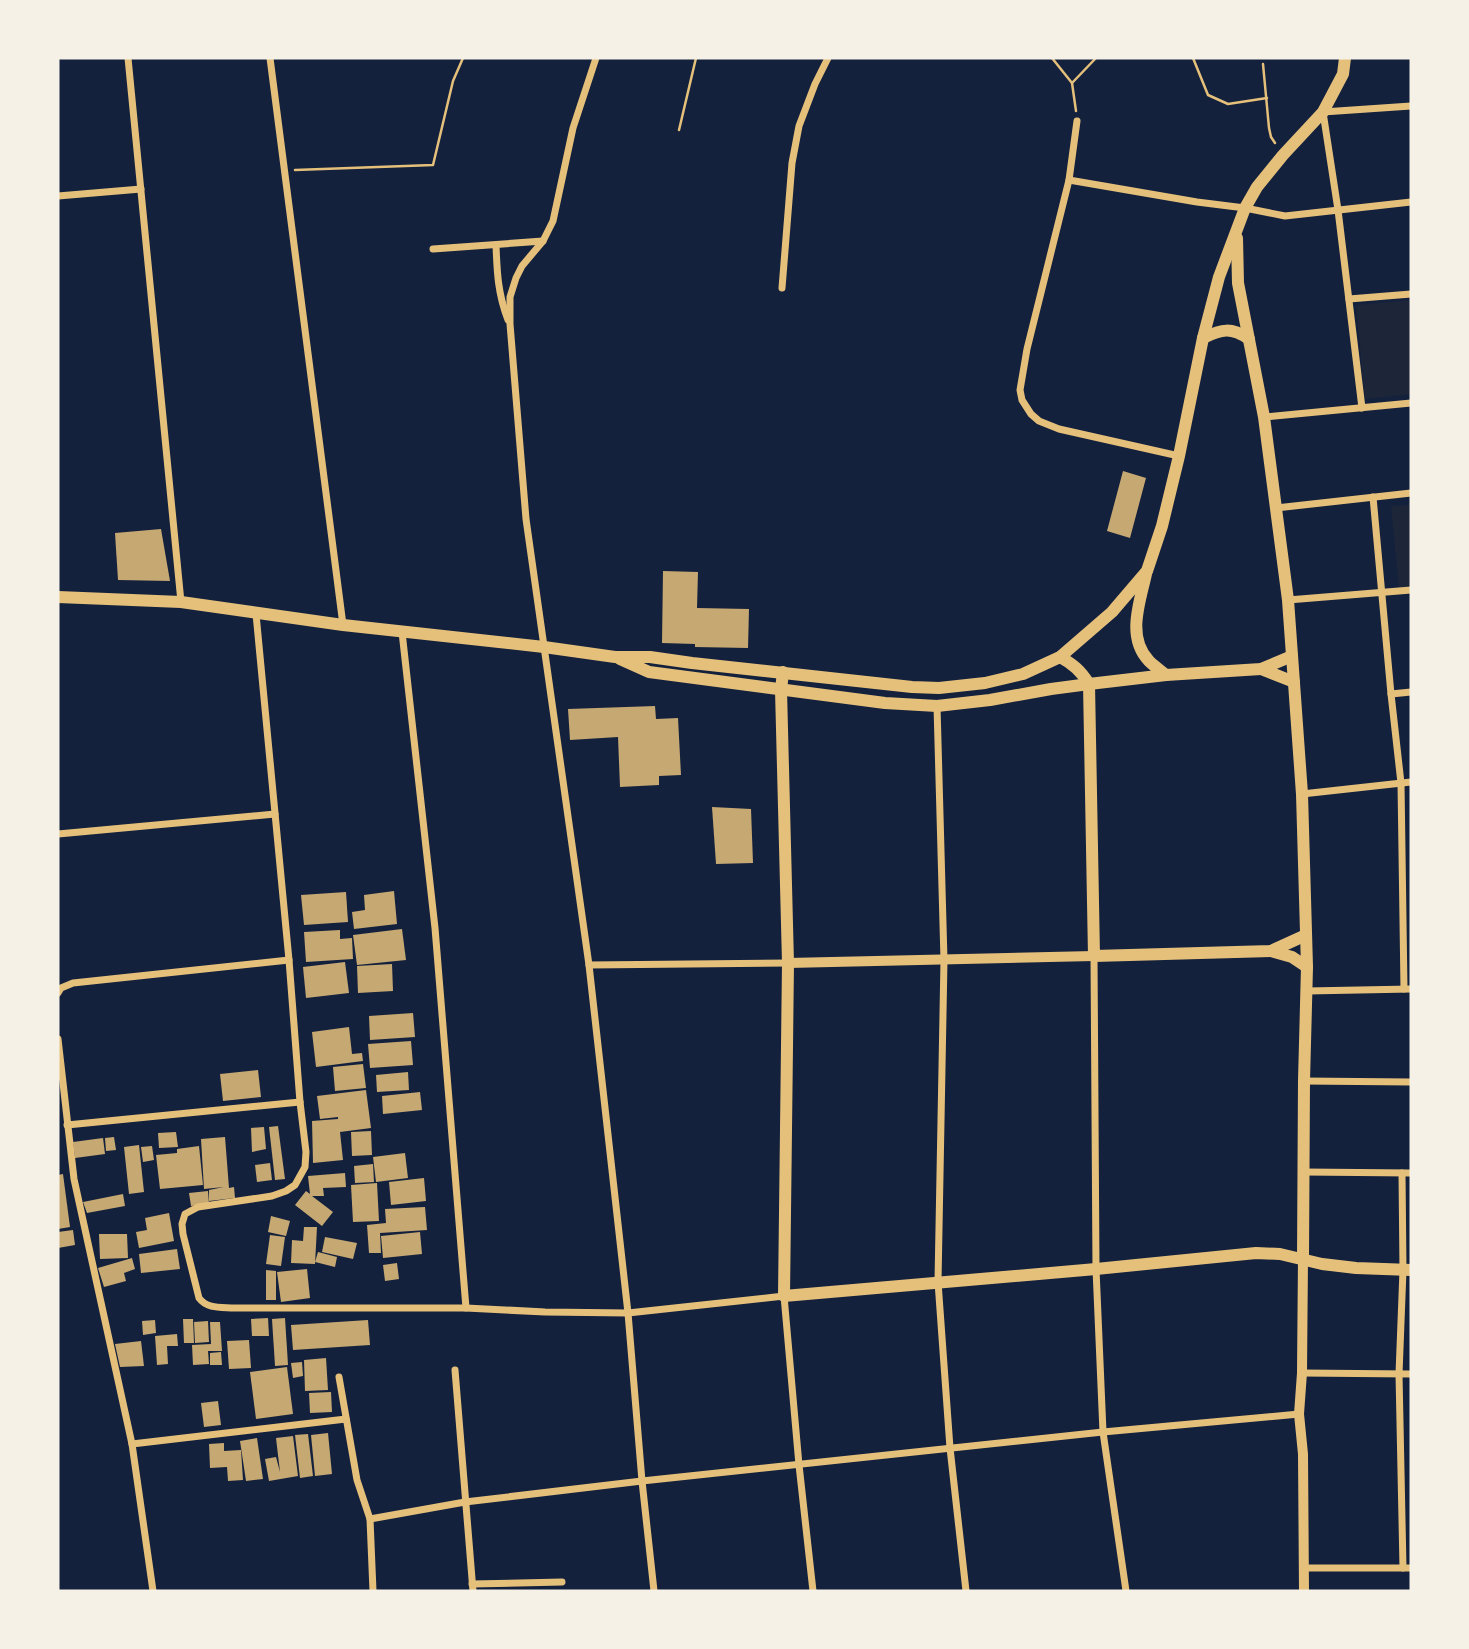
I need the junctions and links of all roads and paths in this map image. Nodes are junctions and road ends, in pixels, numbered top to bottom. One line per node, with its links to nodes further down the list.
1 (128, 58): 21 (street)
2 (270, 58): 19 (street)
3 (463, 58): 19 (path)
4 (596, 58): 27 (street)
5 (696, 58): 17 (path)
6 (828, 58): 30 (street)
7 (1052, 58): 12 (path)
8 (1096, 58): 12 (path)
9 (1193, 58): 13 (path)
10 (1345, 58): 15 (main road)
11 (1264, 64): 13 (path)
12 (1072, 83): 16 (path)
13 (1266, 98): 18 (path)
14 (1411, 106): 15 (street)
15 (1323, 112): 18 (main road); 25 (street)
16 (1077, 121): 20 (street)
17 (679, 130)
18 (1283, 155): 24 (main road)
19 (285, 170): 50 (street)
20 (1069, 180): 24 (street); 39 (street)
21 (141, 189): 22 (street); 48 (street)
22 (58, 196)
23 (1411, 202): 25 (street)
24 (1245, 208): 25 (street); 26 (main road)
25 (1338, 210): 32 (street)
26 (1236, 230): 34 (main road); 35 (main road)
27 (543, 241): 28 (street); 33 (street)
28 (496, 245): 29 (street); 33 (street)
29 (433, 249)
30 (782, 288)
31 (1411, 294): 32 (street)
32 (1349, 299): 37 (street)
33 (510, 324): 52 (street)
34 (1203, 338): 35 (main road); 39 (main road)
35 (1249, 339): 38 (main road)
36 (1411, 402): 37 (street)
37 (1362, 408): 38 (street)
38 (1264, 417): 42 (main road)
39 (1179, 456): 43 (main road)
40 (1411, 493): 41 (street)
41 (1373, 497): 42 (street); 45 (street)
42 (1276, 508): 47 (main road)
43 (1147, 570): 55 (main road); 58 (main road)
44 (1411, 590): 45 (street)
45 (1382, 592): 47 (street); 63 (street)
46 (58, 597): 48 (main road)
47 (1287, 600): 53 (main road)
48 (181, 602): 49 (main road)
49 (257, 614): 50 (main road); 68 (street)
50 (343, 625): 51 (main road)
51 (402, 632): 52 (main road); 93 (street)
52 (544, 647): 54 (main road); 76 (street)
53 (1292, 656): 56 (main road); 59 (main road)
54 (615, 657): 57 (main road); 61 (main road)
55 (1060, 657): 57 (main road); 60 (main road)
56 (1261, 669): 58 (main road); 59 (main road)
57 (783, 672): 61 (main road)
58 (1166, 676): 60 (main road)
59 (1294, 682): 67 (main road)
60 (1089, 684): 64 (main road); 72 (main road)
61 (781, 690): 64 (main road); 75 (main road)
62 (1411, 692): 63 (street)
63 (1391, 694): 66 (street)
64 (937, 706): 74 (street)
65 (1411, 782): 66 (street)
66 (1401, 783): 67 (street); 78 (street)
67 (1302, 794): 70 (main road)
68 (275, 814): 69 (street); 73 (street)
69 (58, 834)
70 (1306, 935): 71 (main road); 77 (main road)
71 (1271, 951): 72 (main road); 77 (main road)
72 (1094, 956): 74 (street); 89 (street)
73 (289, 960): 79 (street); 84 (street)
74 (944, 960): 75 (street); 91 (street)
75 (789, 963): 76 (street); 92 (main road)
76 (589, 965): 94 (street)
77 (1307, 967): 80 (main road)
78 (1408, 989): 80 (street)
79 (59, 991)
80 (1307, 991): 82 (main road)
81 (58, 1039): 85 (street)
82 (1304, 1081): 83 (street); 86 (main road)
83 (1411, 1082)
84 (300, 1102): 85 (street); 93 (street)
85 (67, 1125): 103 (street)
86 (1304, 1172): 87 (street); 88 (main road)
87 (1407, 1173): 90 (street)
88 (1303, 1258): 89 (main road); 90 (main road); 96 (street)
89 (1096, 1269): 91 (main road); 102 (street)
90 (1407, 1270): 97 (street)
91 (938, 1282): 92 (main road); 104 (street)
92 (784, 1296): 94 (street); 105 (street)
93 (466, 1308): 94 (street)
94 (628, 1313): 108 (street)
95 (455, 1370): 109 (street)
96 (1302, 1373): 97 (street); 100 (street)
97 (1399, 1374): 98 (street); 106 (street)
98 (1411, 1374)
99 (339, 1377): 101 (street)
100 (1299, 1414): 102 (street); 111 (street)
101 (346, 1419): 103 (street); 110 (street)
102 (1102, 1432): 104 (street); 120 (street)
103 (132, 1444): 115 (street)
104 (950, 1448): 105 (street); 119 (street)
105 (799, 1465): 108 (street); 118 (street)
106 (1401, 1466): 107 (street); 112 (street)
107 (1411, 1466)
108 (642, 1481): 109 (street); 117 (street)
109 (465, 1502): 110 (street); 114 (street)
110 (370, 1519): 116 (street)
111 (1304, 1568): 112 (street); 121 (street)
112 (1407, 1568)
113 (562, 1582): 114 (street)
114 (473, 1588)
115 (153, 1591)
116 (373, 1591)
117 (654, 1591)
118 (813, 1591)
119 (965, 1591)
120 (1126, 1591)
121 (1304, 1591)

